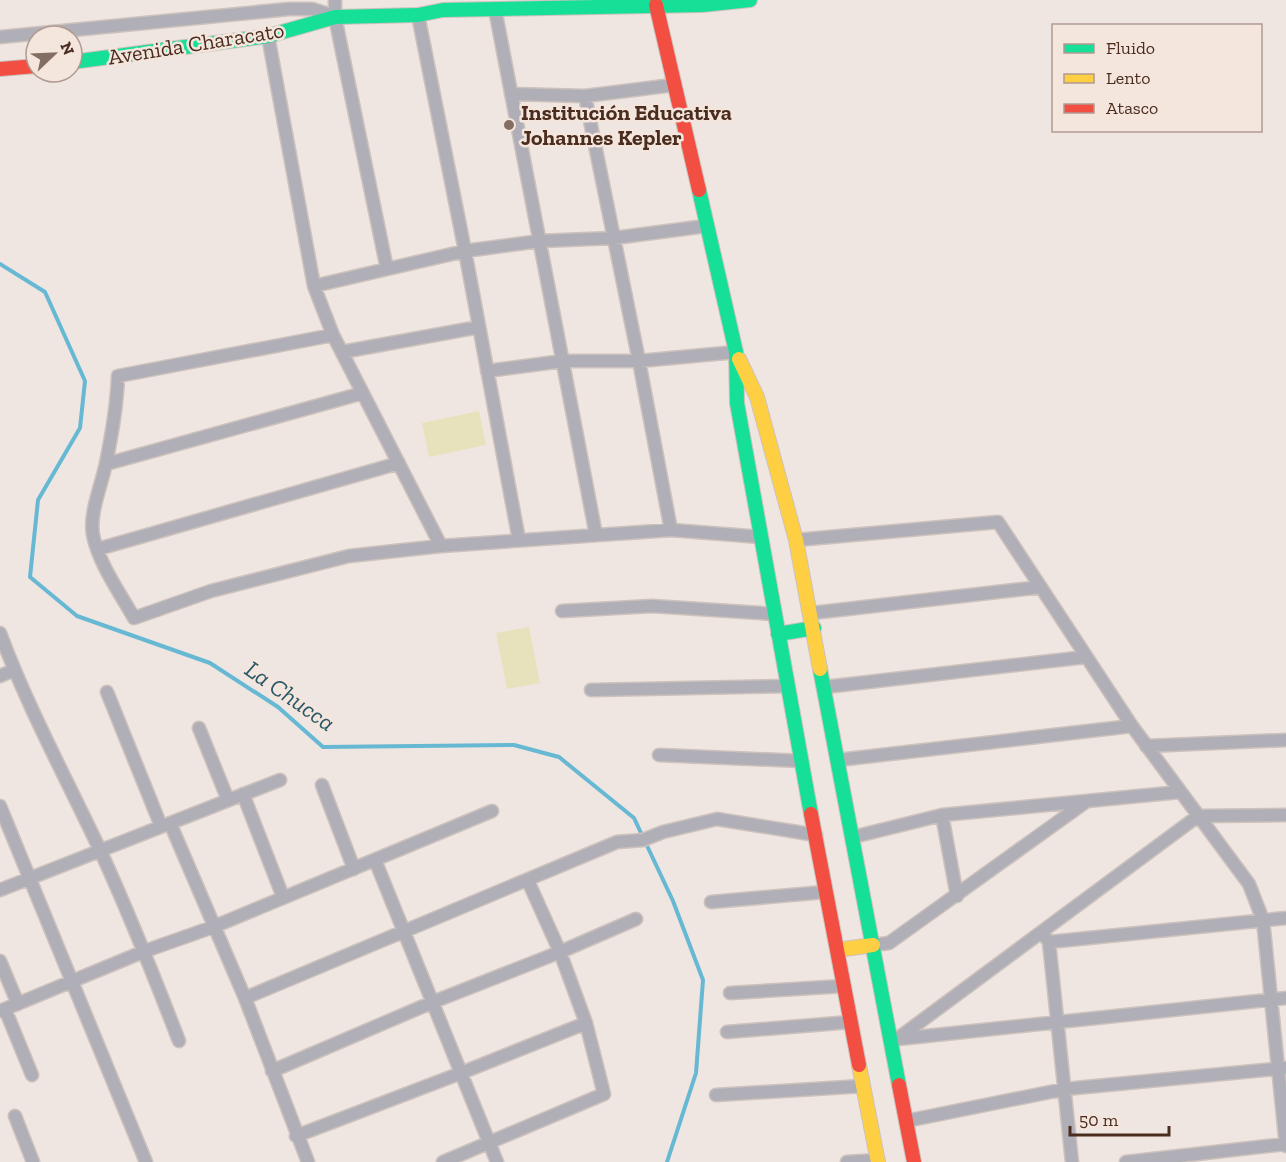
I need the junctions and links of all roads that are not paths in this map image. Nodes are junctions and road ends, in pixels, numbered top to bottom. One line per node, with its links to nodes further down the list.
1 (335, 0): 8 (street)
2 (750, 0): 3 (street, Avenida Characato)
3 (701, 2): 5 (street, Avenida Characato)
4 (443, 5): 6 (street, Avenida Characato); 7 (street, Avenida Characato)
5 (656, 5): 6 (street, Avenida Characato); 14 (street)
6 (495, 9): 15 (street)
7 (418, 15): 8 (street, Avenida Characato); 20 (street)
8 (335, 16): 9 (street, Avenida Characato); 10 (street); 21 (street)
9 (268, 36): 11 (street, Avenida Characato); 22 (street)
10 (0, 37)
11 (84, 60)
12 (24, 67): 13 (street)
13 (0, 69)
14 (673, 85): 16 (street); 17 (street)
15 (512, 94): 16 (street); 19 (street)
16 (585, 96): 18 (street)
17 (706, 226): 18 (street); 25 (street)
18 (614, 238): 19 (street); 28 (street)
19 (540, 241): 20 (street); 27 (street)
20 (465, 251): 21 (street); 23 (street)
21 (387, 269): 22 (street)
22 (314, 285): 24 (street)
23 (479, 327): 26 (street); 29 (street)
24 (333, 335): 26 (street); 32 (street)
25 (736, 351): 28 (street); 35 (street); 37 (street)
26 (342, 352): 30 (street)
27 (563, 361): 28 (street); 29 (street); 34 (street)
28 (639, 361): 33 (street)
29 (487, 371): 36 (street)
30 (363, 393): 31 (street); 32 (street)
31 (399, 463): 38 (street); 39 (street)
32 (106, 464): 39 (street)
33 (670, 530): 34 (street); 35 (street)
34 (596, 535): 36 (street)
35 (761, 537): 43 (street)
36 (519, 540): 38 (street)
37 (796, 540): 40 (street); 42 (street)
38 (441, 546): 39 (street)
39 (98, 549)
40 (1041, 587): 42 (street); 47 (street)
41 (562, 611): 43 (street)
42 (812, 613): 44 (street)
43 (775, 614): 46 (street)
44 (814, 628): 46 (street); 51 (street)
45 (0, 633): 48 (street)
46 (778, 634): 50 (street)
47 (1086, 657): 51 (street); 54 (street)
48 (14, 670): 49 (street); 75 (street)
49 (0, 676)
50 (788, 686): 52 (street); 60 (street)
51 (825, 687): 59 (street)
52 (591, 690)
53 (107, 692): 72 (street)
54 (1132, 726): 57 (street); 59 (street)
55 (199, 728): 65 (street)
56 (1286, 740): 57 (street)
57 (1146, 746): 63 (street)
58 (659, 755): 60 (street)
59 (838, 759): 74 (street)
60 (802, 760): 73 (street)
61 (280, 780): 64 (street)
62 (322, 784): 77 (street)
63 (1180, 792): 66 (street); 71 (street)
64 (243, 794): 65 (street); 83 (street)
65 (228, 800): 72 (street)
66 (1088, 801): 69 (street); 82 (street)
67 (0, 806): 78 (street)
68 (492, 811): 76 (street)
69 (942, 815): 74 (street); 82 (street)
70 (1286, 815): 71 (street)
71 (1198, 816): 87 (street); 90 (street)
72 (165, 825): 75 (street); 88 (street)
73 (816, 835): 79 (street); 81 (street)
74 (853, 837): 91 (street)
75 (100, 850): 78 (street); 93 (street)
76 (375, 860): 77 (street); 89 (street)
77 (354, 869): 83 (street)
78 (31, 878): 80 (street); 96 (street)
79 (528, 880): 89 (street); 94 (street)
80 (0, 890)
81 (825, 892): 84 (street); 92 (street)
82 (957, 896): 91 (street)
83 (283, 897): 88 (street)
84 (711, 902)
85 (1286, 918): 87 (street)
86 (636, 919): 94 (street)
87 (1263, 920): 90 (street); 101 (street)
88 (213, 927): 93 (street); 99 (street)
89 (403, 931): 99 (street); 102 (street)
90 (1046, 937): 106 (street); 109 (street)
91 (873, 945): 92 (street); 109 (street)
92 (837, 950): 97 (street)
93 (145, 951): 96 (street); 110 (street)
94 (560, 952): 102 (street); 107 (street)
95 (0, 961): 103 (street)
96 (73, 982): 103 (street); 125 (street)
97 (844, 986): 98 (street); 105 (street)
98 (730, 993)
99 (245, 998): 112 (street)
100 (1286, 998): 101 (street)
101 (1271, 1000): 106 (street); 111 (street)
102 (433, 1002): 112 (street); 113 (street)
103 (18, 1004): 104 (street)
104 (3, 1010): 114 (street)
105 (851, 1022): 108 (street); 115 (street)
106 (1058, 1022): 109 (street); 116 (street)
107 (586, 1023): 113 (street); 121 (street)
108 (727, 1032)
109 (894, 1040): 119 (street)
110 (179, 1041)
111 (1282, 1068): 116 (street); 122 (street)
112 (272, 1071): 120 (street)
113 (461, 1074): 120 (street); 121 (street)
114 (32, 1075)
115 (863, 1086): 117 (street); 123 (street)
116 (1065, 1089): 119 (street); 131 (street)
117 (716, 1095)
118 (15, 1116): 124 (street)
119 (906, 1120): 130 (street)
120 (296, 1136): 126 (street)
121 (490, 1144): 127 (street); 128 (street)
122 (1286, 1145): 132 (street)
123 (878, 1161): 129 (street)
124 (33, 1162)
125 (146, 1162)
126 (308, 1162)
127 (443, 1162)
128 (497, 1162)
129 (847, 1162)
130 (914, 1162)
131 (1072, 1162)
132 (1126, 1162)

